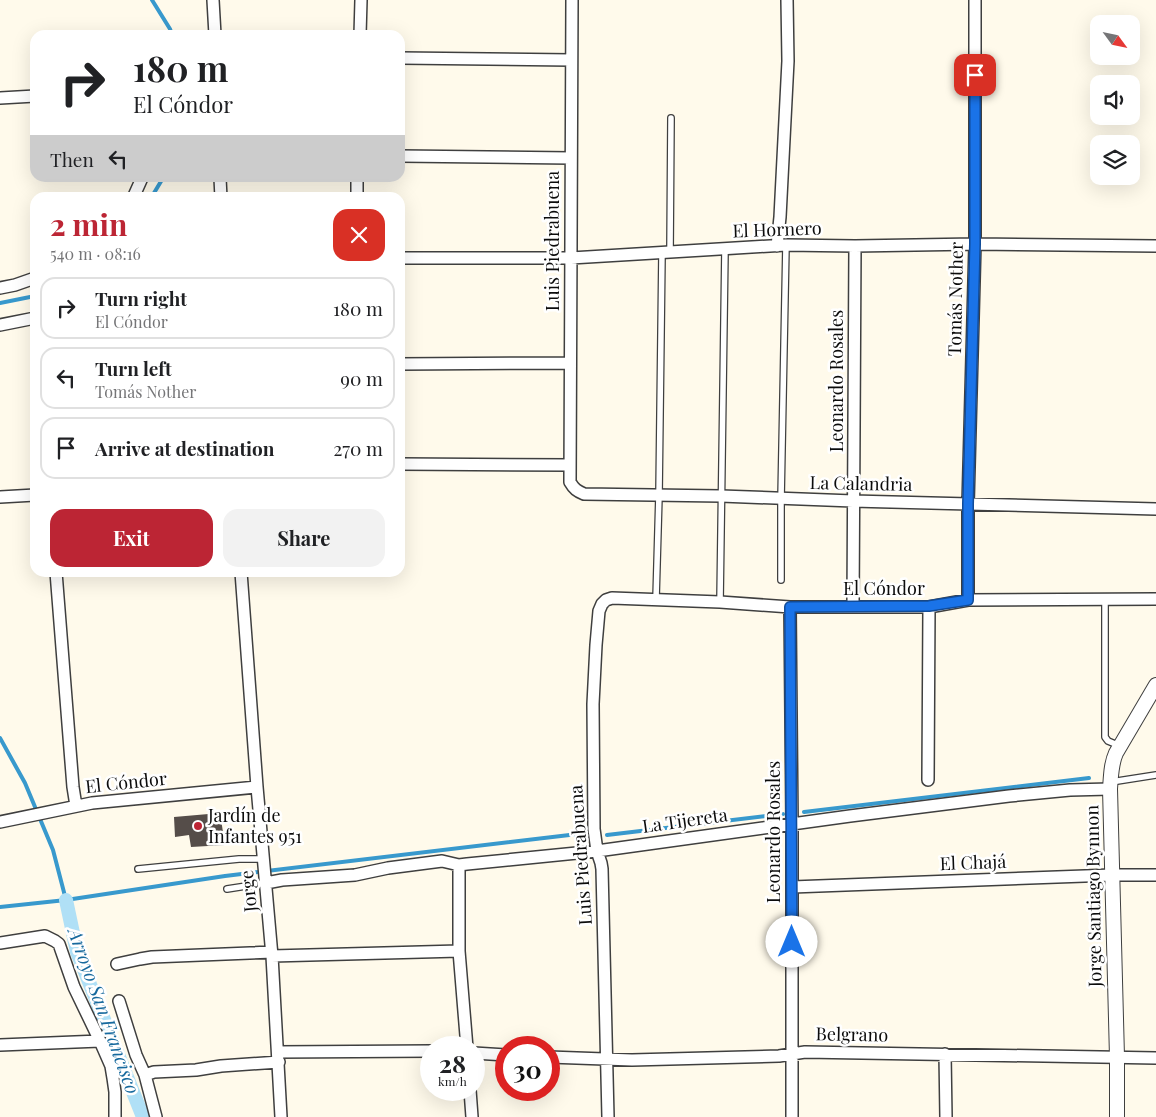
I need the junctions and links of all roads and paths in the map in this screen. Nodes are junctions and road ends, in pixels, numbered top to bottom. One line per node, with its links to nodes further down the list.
1 (213, 0): 6 (street)
2 (361, 0): 7 (street)
3 (572, 0): 9 (street, Luis Piedrabuena)
4 (787, 0): 16 (street)
5 (975, 0): 15 (street, Tomás Nother)
6 (215, 30)
7 (360, 30)
8 (405, 58): 9 (street)
9 (571, 60): 14 (street, Luis Piedrabuena)
10 (30, 96): 11 (street)
11 (0, 98)
12 (671, 118): 20 (lane)
13 (405, 156): 14 (street)
14 (571, 158): 22 (street, Luis Piedrabuena)
15 (975, 244): 17 (street, El Hornero); 18 (street, El Hornero); 38 (street, Tomás Nother)
16 (782, 246): 17 (street, El Hornero); 19 (street, El Hornero); 36 (lane)
17 (855, 246): 37 (street, Leonardo Rosales)
18 (1156, 246)
19 (725, 249): 20 (street, El Hornero); 34 (lane)
20 (666, 253): 22 (street, El Hornero); 33 (lane)
21 (405, 258): 22 (street, El Hornero)
22 (571, 258): 28 (street, Luis Piedrabuena)
23 (30, 280): 24 (street)
24 (0, 288)
25 (30, 319): 26 (street)
26 (0, 325)
27 (405, 364): 28 (street)
28 (570, 364): 30 (street, Luis Piedrabuena)
29 (405, 464): 30 (street)
30 (570, 465): 31 (street, Luis Piedrabuena)
31 (570, 482): 33 (street, La Calandria)
32 (30, 495): 35 (street)
33 (659, 495): 34 (street, La Calandria); 44 (lane)
34 (721, 496): 36 (street, La Calandria); 48 (lane)
35 (0, 497)
36 (781, 499): 37 (street, La Calandria); 42 (lane)
37 (853, 501): 38 (street, La Calandria); 51 (street, Leonardo Rosales)
38 (968, 504): 39 (street, La Calandria); 46 (street, Tomás Nother)
39 (1156, 509)
40 (56, 577): 58 (street)
41 (241, 577): 57 (street, Jorge)
42 (781, 580)
43 (612, 598): 44 (street, El Cóndor); 61 (street, Luis Piedrabuena)
44 (656, 599): 48 (street, El Cóndor)
45 (1156, 599): 47 (street, El Cóndor)
46 (968, 600): 47 (street, El Cóndor); 49 (street, El Cóndor)
47 (1105, 600): 53 (lane)
48 (720, 602): 50 (street, El Cóndor)
49 (929, 606): 51 (street, El Cóndor); 55 (street)
50 (790, 607): 51 (street, El Cóndor); 60 (street, Leonardo Rosales)
51 (853, 607)
52 (1156, 685): 53 (street, Jorge Santiago Bynnon)
53 (1120, 746): 56 (street, Jorge Santiago Bynnon)
54 (1156, 775): 56 (lane)
55 (928, 780)
56 (1110, 785): 60 (street, La Tijereta); 65 (street, Jorge Santiago Bynnon)
57 (257, 787): 58 (street, El Cóndor); 64 (street, Jorge)
58 (76, 806): 59 (street, El Cóndor)
59 (0, 822)
60 (792, 824): 61 (street, La Tijereta); 67 (street, Leonardo Rosales)
61 (597, 851): 62 (street, La Tijereta); 84 (street, Luis Piedrabuena)
62 (459, 864): 64 (street, La Tijereta); 70 (street)
63 (138, 869): 64 (lane)
64 (265, 871): 68 (lane); 71 (street, Jorge)
65 (1112, 875): 66 (street, El Chajá); 67 (street, El Chajá); 82 (street, Jorge Santiago Bynnon)
66 (1156, 875)
67 (792, 886): 78 (street, Leonardo Rosales)
68 (227, 889)
69 (0, 943): 75 (street)
70 (459, 951): 71 (street); 74 (street)
71 (272, 954): 72 (street); 80 (street, Jorge)
72 (117, 964)
73 (119, 1001): 85 (street)
74 (466, 1036)
75 (100, 1041): 76 (street); 87 (street)
76 (0, 1046)
77 (420, 1051): 80 (street)
78 (791, 1054): 79 (street, Belgrano); 84 (street, Belgrano); 92 (street, Leonardo Rosales)
79 (945, 1054): 82 (street, Belgrano); 93 (street)
80 (279, 1057): 85 (street); 89 (street, Jorge)
81 (560, 1057): 84 (street, Belgrano)
82 (1117, 1057): 83 (street, Belgrano); 94 (street, Jorge Santiago Bynnon)
83 (1156, 1058)
84 (607, 1059): 91 (street, Luis Piedrabuena)
85 (145, 1075): 88 (street)
86 (471, 1101): 90 (street)
87 (115, 1117)
88 (156, 1117)
89 (281, 1117)
90 (472, 1117)
91 (608, 1117)
92 (792, 1117)
93 (946, 1117)
94 (1117, 1117)

